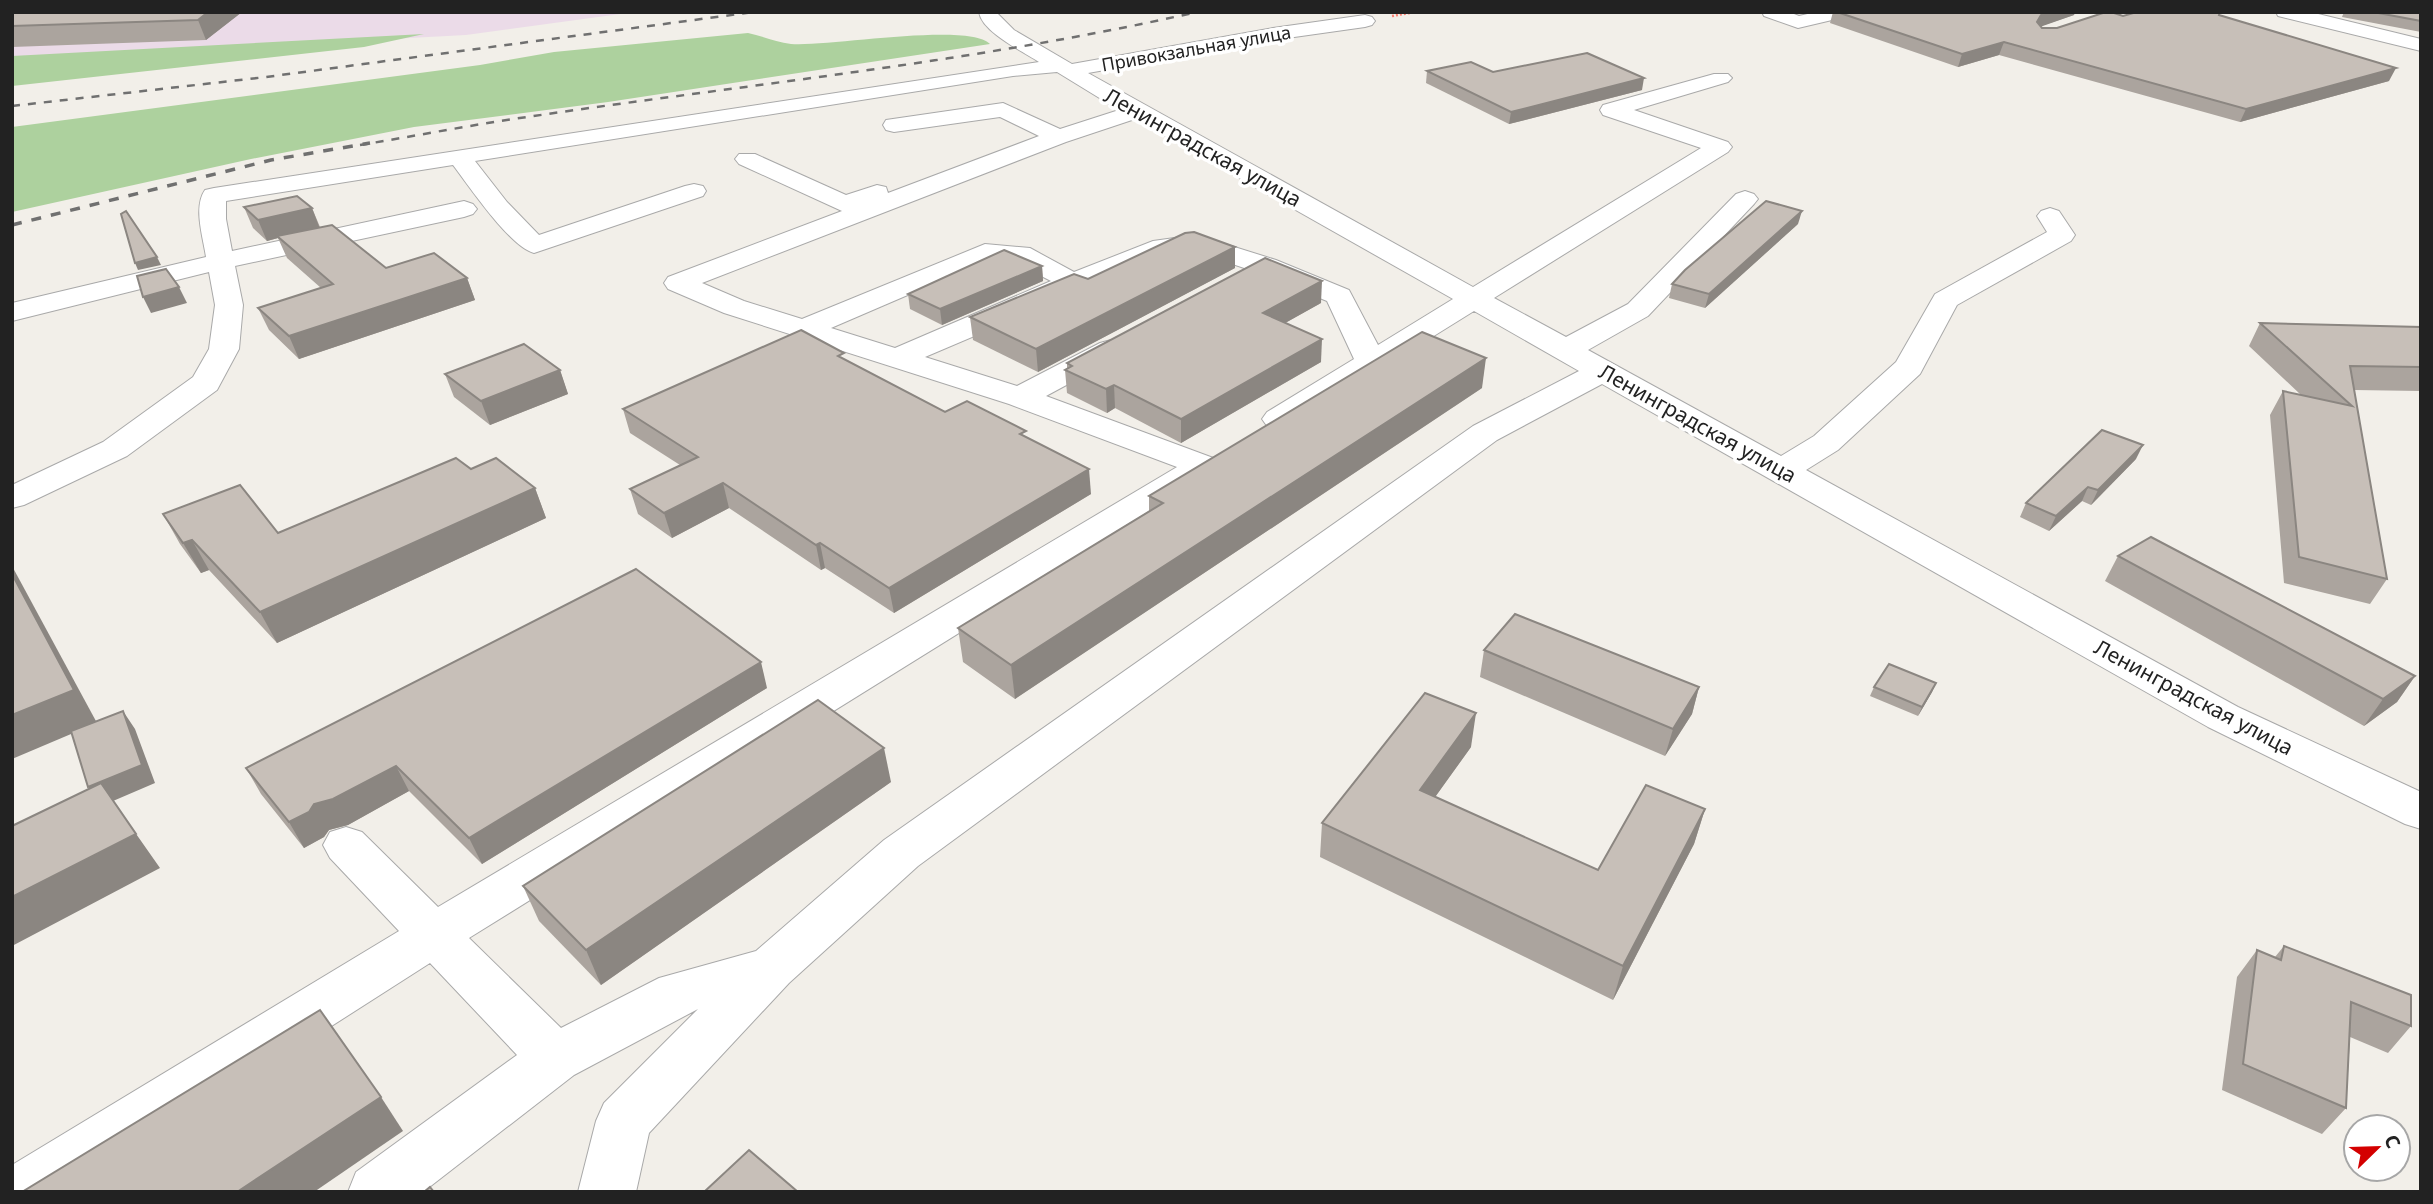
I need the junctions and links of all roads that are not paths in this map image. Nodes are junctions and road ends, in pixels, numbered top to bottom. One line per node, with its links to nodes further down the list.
1 (1771, 12): 2 (street)
2 (1842, 12)
3 (2285, 12): 6 (street)
4 (987, 14): 7 (street, Ленинградская улица)
5 (1365, 21): 7 (street, Привокзальная улица)
6 (2421, 45)
7 (1064, 68): 9 (street, Ленинградская улица); 12 (street, Привокзальная улица)
8 (1721, 78): 22 (street)
9 (1137, 111): 11 (street); 22 (street, Ленинградская улица)
10 (894, 125): 11 (street)
11 (1050, 133): 13 (street); 24 (street)
12 (458, 156): 14 (street); 18 (street, Привокзальная улица)
13 (747, 159)
14 (694, 191)
15 (1745, 199): 26 (street)
16 (464, 209): 18 (street)
17 (2050, 216): 32 (street)
18 (222, 261): 23 (street); 33 (street)
19 (1266, 265): 20 (street); 21 (street); 28 (street)
20 (1073, 282): 24 (street); 27 (street)
21 (1229, 285)
22 (1474, 298): 26 (street, Ленинградская улица); 28 (street)
23 (12, 312)
24 (803, 329): 27 (street)
25 (1131, 338): 30 (street)
26 (1567, 349): 29 (street, Ленинградская улица)
27 (900, 357): 30 (street)
28 (1371, 362): 31 (street)
29 (1604, 370): 32 (street, Ленинградская улица); 37 (street)
30 (1020, 397): 31 (street)
31 (1230, 450): 36 (street)
32 (1782, 470): 34 (street, Ленинградская улица)
33 (12, 498)
34 (2421, 812)
35 (346, 845): 36 (street)
36 (433, 935): 38 (street); 39 (street)
37 (771, 968): 38 (street); 41 (street)
38 (555, 1058): 40 (street)
39 (21, 1192)
40 (377, 1192)
41 (607, 1192)

